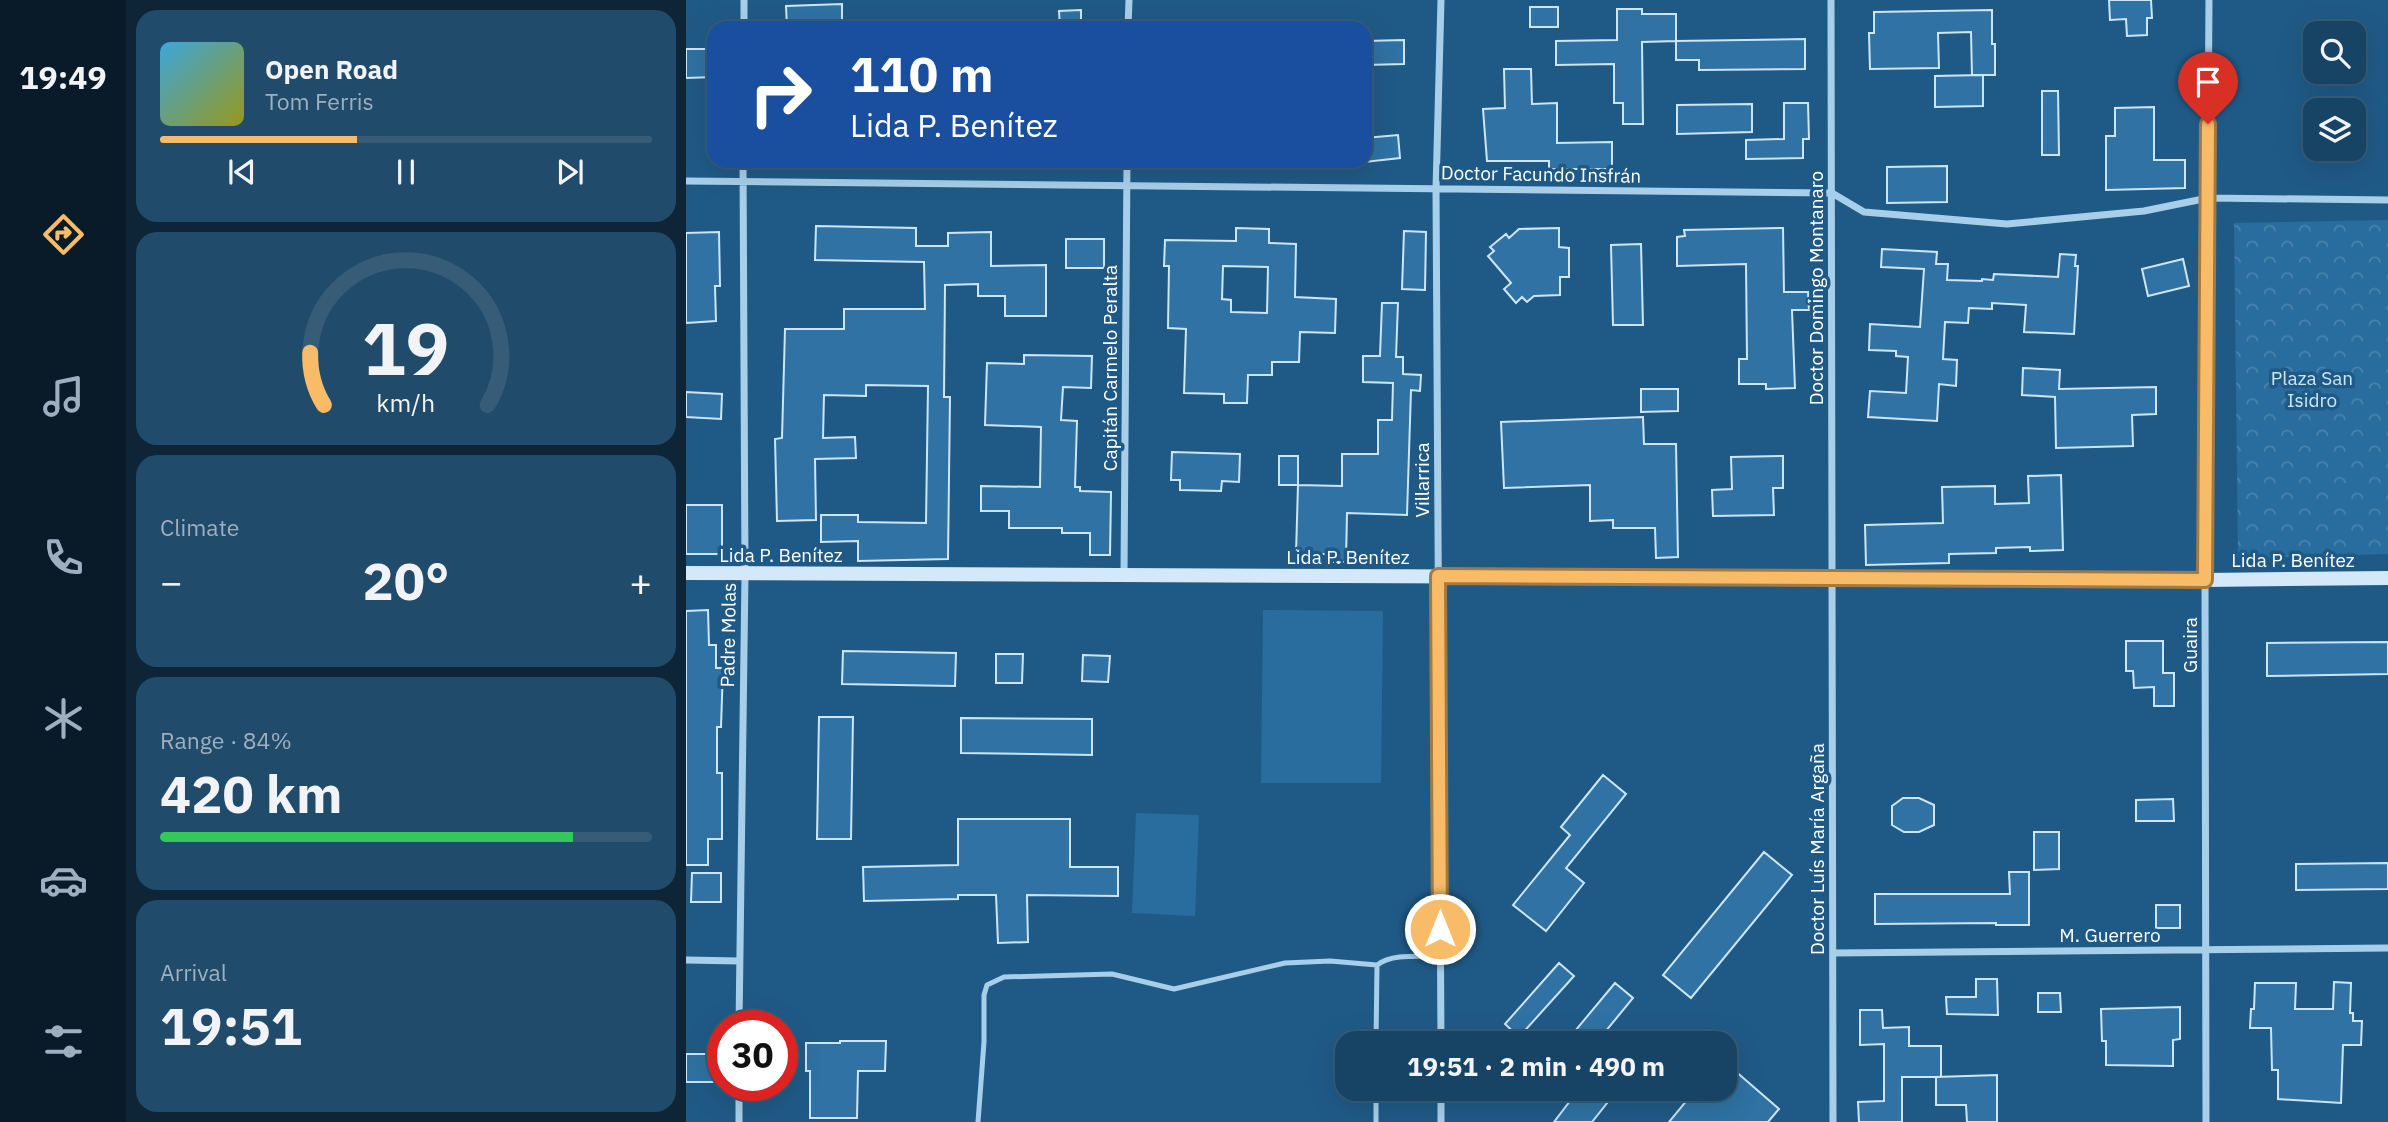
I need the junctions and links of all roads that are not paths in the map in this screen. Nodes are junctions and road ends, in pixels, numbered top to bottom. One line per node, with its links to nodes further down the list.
1 (744, 0): 6 (street)
2 (1129, 0): 7 (street)
3 (1441, 0): 13 (street, Villarrica)
4 (1831, 0): 14 (street, Doctor Domingo Montanaro)
5 (2209, 0): 15 (street, Guaira)
6 (744, 21)
7 (1129, 21)
8 (743, 168): 11 (street, Padre Molas)
9 (1127, 168): 12 (street, Capitán Carmelo Peralta)
10 (686, 181): 11 (street, Doctor Facundo Insfrán)
11 (743, 181): 12 (street, Doctor Facundo Insfrán); 18 (street, Padre Molas)
12 (1127, 185): 13 (street, Doctor Facundo Insfrán); 19 (street, Capitán Carmelo Peralta)
13 (1436, 189): 14 (street, Doctor Facundo Insfrán); 20 (street, Villarrica)
14 (1832, 193): 15 (street); 21 (street, Doctor Domingo Montanaro)
15 (2208, 198): 16 (street); 23 (street, Guaira)
16 (2388, 200)
17 (686, 573): 18 (street, Lida P. Benítez)
18 (745, 574): 19 (street, Lida P. Benítez); 29 (street, Padre Molas)
19 (1124, 575): 20 (street, Lida P. Benítez)
20 (1438, 576): 21 (street, Lida P. Benítez); 27 (street, Villarrica)
21 (1832, 577): 23 (street, Lida P. Benítez); 26 (street, Doctor Luís María Argaña)
22 (2388, 578): 23 (street, Lida P. Benítez)
23 (2205, 580): 25 (street, Guaira)
24 (2388, 948): 25 (street, M. Guerrero)
25 (2206, 951): 26 (street, M. Guerrero); 42 (street, Guaira)
26 (1833, 953): 41 (street, Doctor Luís María Argaña)
27 (1440, 956): 30 (lane); 33 (street, Villarrica)
28 (686, 960): 29 (street)
29 (739, 961): 31 (street, Padre Molas)
30 (1377, 965): 32 (lane); 38 (lane)
31 (739, 1010)
32 (1376, 1031)
33 (1441, 1031)
34 (739, 1101): 37 (street)
35 (1376, 1101): 39 (lane)
36 (1441, 1101): 40 (street)
37 (739, 1122)
38 (978, 1122)
39 (1376, 1122)
40 (1441, 1122)
41 (1833, 1122)
42 (2206, 1122)

